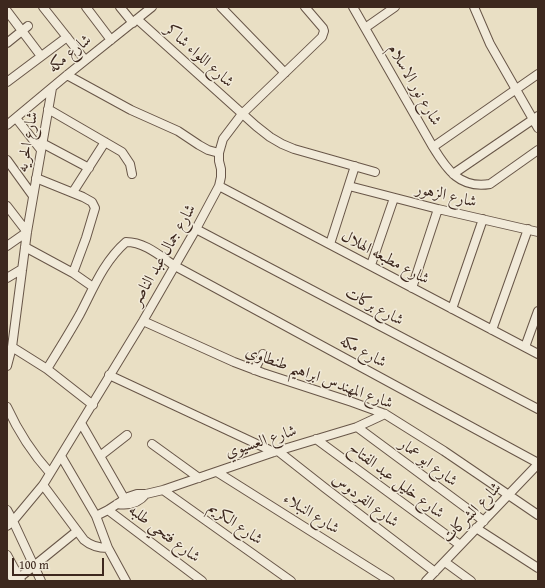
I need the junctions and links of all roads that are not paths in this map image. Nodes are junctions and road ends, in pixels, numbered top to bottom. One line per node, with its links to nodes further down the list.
1 (44, 7): 14 (street)
2 (86, 7): 15 (street)
3 (120, 7): 11 (street, شارع اللواء شاكر)
4 (152, 7): 11 (street, شارع مكه)
5 (221, 7): 19 (street)
6 (305, 7): 19 (street, شارع جمال عبد الناصر)
7 (353, 7): 12 (street, شارع نور الاسلام)
8 (395, 7): 12 (street)
9 (474, 7): 24 (street)
10 (7, 11): 13 (street)
11 (135, 21): 15 (street, شارع مكه); 26 (street, شارع اللواء شاكر)
12 (365, 28): 33 (street, شارع نور الاسلام)
13 (25, 29): 16 (street); 17 (street)
14 (67, 37): 17 (street); 18 (street)
15 (111, 40): 18 (street, شارع مكه)
16 (7, 43)
17 (41, 56): 22 (street)
18 (85, 60): 21 (street, شارع مكه)
19 (285, 73): 26 (street, شارع جمال عبد الناصر)
20 (538, 74): 24 (street)
21 (66, 75): 23 (street, شارع مكه); 35 (street)
22 (7, 82)
23 (52, 88): 25 (street, شارع الحريه); 27 (street, شارع مكه)
24 (516, 90): 28 (street); 33 (street)
25 (48, 109): 31 (street); 32 (street, شارع الحريه)
26 (242, 114): 35 (street, شارع جمال عبد الناصر); 37 (street, شارع اللواء شاكر)
27 (16, 118): 29 (street, شارع مكه); 32 (street)
28 (536, 118): 30 (street); 41 (street)
29 (7, 125)
30 (538, 128)
31 (105, 142): 38 (street); 40 (street)
32 (42, 146): 38 (street); 42 (street, شارع الحريه)
33 (433, 147): 41 (street, شارع نور الاسلام)
34 (538, 150): 41 (street)
35 (219, 154): 43 (street, شارع جمال عبد الناصر)
36 (7, 160): 46 (street)
37 (355, 166): 39 (street, شارع اللواء شاكر); 44 (street)
38 (89, 168): 45 (street)
39 (376, 172)
40 (132, 174)
41 (453, 174)
42 (36, 178): 45 (street); 46 (street, شارع الحريه)
43 (219, 186): 51 (street, شارع جمال عبد الناصر); 55 (street, شارع مطبعه الهلال)
44 (349, 186): 47 (street, شارع الزهور); 55 (street)
45 (73, 192): 61 (street)
46 (33, 196): 53 (street, شارع الحريه)
47 (394, 198): 49 (street, شارع الزهور); 59 (street)
48 (7, 206): 53 (street)
49 (438, 209): 50 (street, شارع الزهور); 64 (street)
50 (483, 219): 52 (street, شارع الزهور); 65 (street)
51 (196, 229): 58 (street, شارع جمال عبد الناصر); 79 (street, شارع بركات)
52 (528, 229): 54 (street, شارع الزهور); 68 (street)
53 (27, 232): 56 (street); 57 (street, شارع الحريه)
54 (538, 232)
55 (330, 244): 59 (street, شارع مطبعه الهلال)
56 (7, 246)
57 (25, 247): 60 (street, شارع الحريه); 61 (street)
58 (175, 266): 63 (street, شارع مكه); 67 (street, شارع جمال عبد الناصر); 89 (street, شارع مكه)
59 (370, 266): 64 (street, شارع مطبعه الهلال)
60 (22, 269): 62 (street); 69 (street, شارع الحريه)
61 (73, 273): 63 (street)
62 (7, 278)
63 (93, 287): 74 (street)
64 (412, 288): 65 (street, شارع مطبعه الهلال)
65 (452, 309): 68 (street, شارع مطبعه الهلال)
66 (538, 311): 70 (street)
67 (143, 321): 75 (street, شارع المهندس ابراهيم طنطاوي); 76 (street, شارع جمال عبد الناصر)
68 (492, 330): 70 (street, شارع مطبعه الهلال)
69 (12, 347): 73 (street, شارع الحريه); 74 (street)
70 (525, 347): 72 (street, شارع مطبعه الهلال)
71 (263, 354): 75 (street)
72 (538, 354)
73 (7, 366)
74 (47, 369): 77 (street)
75 (254, 370): 80 (street, شارع المهندس ابراهيم طنطاوي)
76 (109, 375): 77 (street, شارع جمال عبد الناصر); 86 (street, شارع الفردوس)
77 (92, 405): 81 (street, شارع جمال عبد الناصر)
78 (7, 407): 92 (street)
79 (538, 409)
80 (385, 414): 82 (street, شارع العسيوي); 97 (street, شارع المهندس ابراهيم طنطاوي)
81 (82, 423): 87 (street, شارع جمال عبد الناصر); 88 (street)
82 (357, 427): 84 (street, شارع العسيوي); 103 (street, شارع ابو عمار)
83 (127, 435): 88 (street)
84 (316, 439): 86 (street, شارع العسيوي); 107 (street, شارع خليل عبد الفتاح)
85 (152, 444): 94 (street)
86 (276, 452): 90 (street, شارع العسيوي); 114 (street, شارع الفردوس)
87 (61, 456): 92 (street, شارع جمال عبد الناصر); 102 (street)
88 (100, 456): 98 (street)
89 (538, 463): 91 (street, شارع الشركات)
90 (217, 472): 94 (street, شارع العسيوي); 121 (street, شارع النبلاء)
91 (530, 472): 93 (street); 97 (street, شارع الشركات)
92 (50, 473): 95 (street, شارع جمال عبد الناصر)
93 (538, 476)
94 (199, 478): 96 (street, شارع العسيوي)
95 (43, 485): 104 (street, شارع جمال عبد الناصر); 106 (street)
96 (163, 490): 98 (street, شارع العسيوي); 120 (street, شارع الكريم)
97 (508, 496): 101 (street, شارع المهندس ابراهيم طنطاوي); 103 (street, شارع الشركات)
98 (121, 501): 100 (street, شارع العسيوي)
99 (7, 510): 104 (street)
100 (108, 510): 102 (street, شارع العسيوي); 119 (street, شارع فتحي طلبه)
101 (538, 515)
102 (96, 516): 108 (street)
103 (484, 521): 105 (street, شارع الشركات)
104 (10, 523): 111 (street)
105 (476, 528): 107 (street, شارع الشركات); 113 (street)
106 (76, 531): 108 (street); 111 (street)
107 (460, 546): 110 (street, شارع الشركات)
108 (108, 548): 118 (street)
109 (7, 555): 115 (street)
110 (445, 562): 114 (street, شارع الشركات); 122 (street)
111 (34, 566): 115 (street); 117 (street)
112 (7, 568): 115 (street)
113 (538, 568)
114 (435, 572): 116 (street, شارع الشركات)
115 (18, 580)
116 (429, 580)
117 (41, 581)
118 (126, 581)
119 (202, 581)
120 (291, 581)
121 (390, 581)
122 (472, 581)

